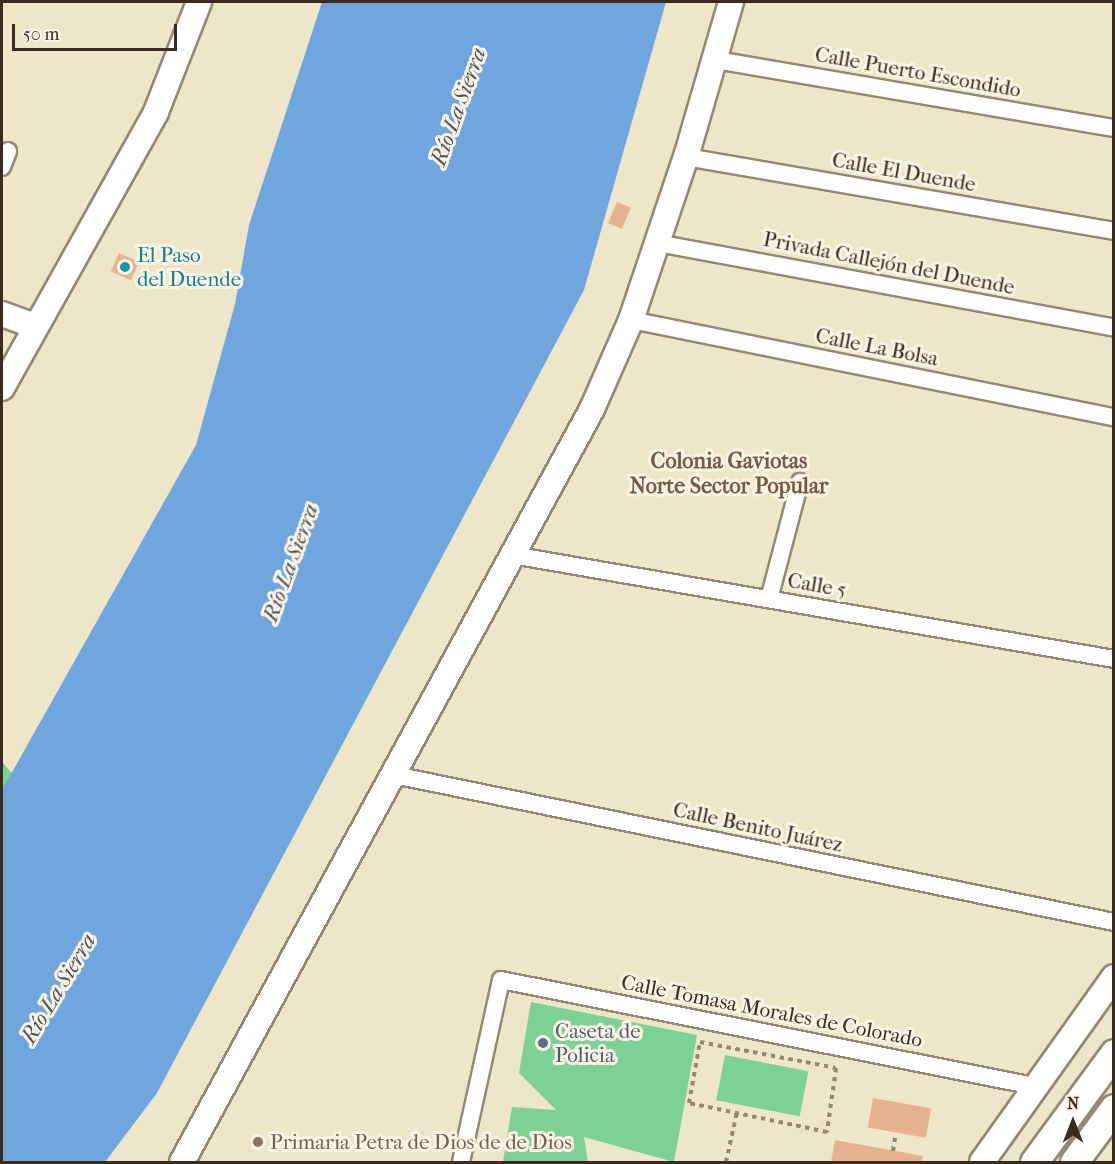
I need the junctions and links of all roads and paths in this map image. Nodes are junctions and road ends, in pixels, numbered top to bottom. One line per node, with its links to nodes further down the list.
1 (200, 2): 10 (main road)
2 (731, 2): 3 (main road)
3 (716, 60): 4 (street, Calle Puerto Escondido); 5 (main road)
4 (1113, 128)
5 (686, 157): 6 (street, Calle El Duende); 7 (main road)
6 (1113, 231)
7 (657, 243): 9 (main road); 11 (street, Privada Callejón del Duende)
8 (2, 314): 10 (main road)
9 (631, 320): 13 (street, Calle La Bolsa); 15 (main road)
10 (35, 326): 12 (main road)
11 (1113, 328)
12 (2, 388)
13 (1113, 417)
14 (800, 482): 16 (street)
15 (512, 555): 16 (street, Calle 5); 18 (main road)
16 (769, 599): 17 (street, Calle 5)
17 (1113, 659)
18 (394, 775): 19 (street, Calle Benito Juárez); 27 (main road)
19 (1113, 922)
20 (1113, 977): 22 (main road)
21 (1113, 1053): 31 (main road)
22 (1034, 1086): 28 (street, Calle Tomasa Morales de Colorado); 30 (main road)
23 (1113, 1108): 32 (main road)
24 (737, 1113): 24 (path); 29 (path)
25 (896, 1133): 26 (path)
26 (893, 1151)
27 (182, 1162)
28 (461, 1162)
29 (726, 1162)
30 (982, 1162)
31 (1034, 1162)
32 (1074, 1162)

